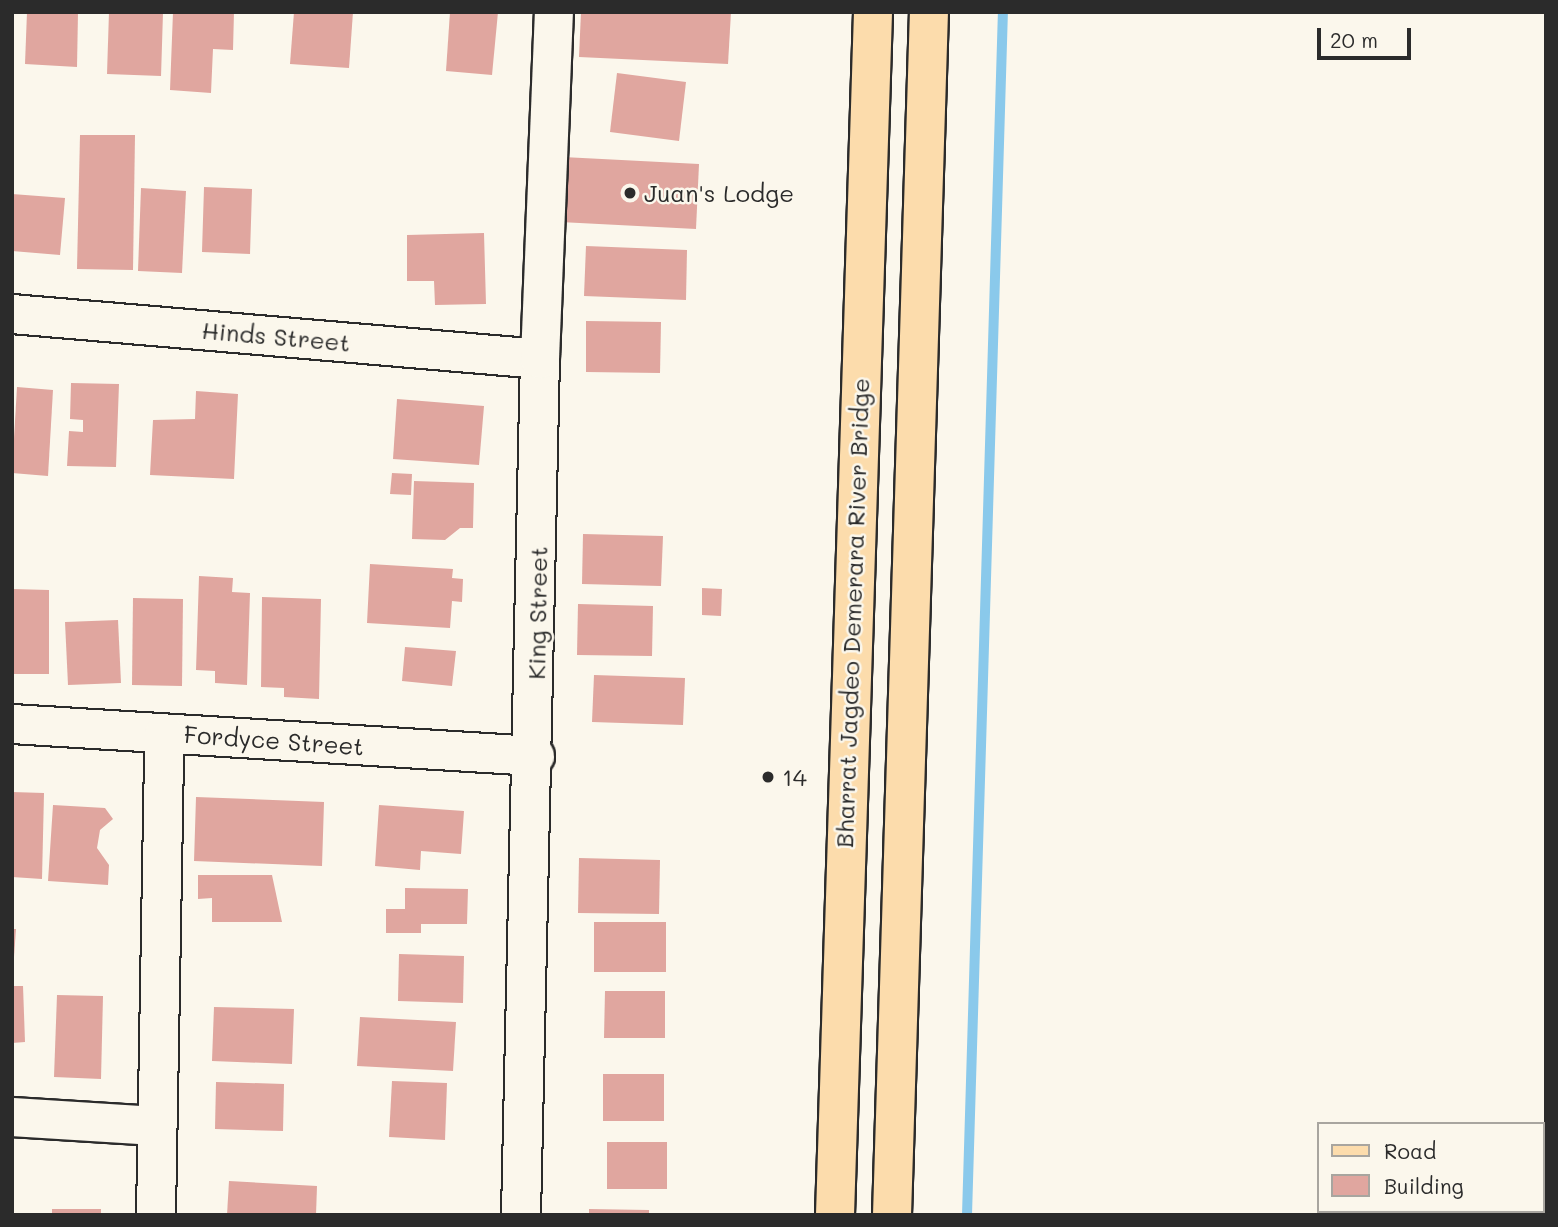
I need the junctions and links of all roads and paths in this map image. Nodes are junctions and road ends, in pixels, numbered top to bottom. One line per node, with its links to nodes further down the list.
1 (554, 12): 5 (street, King Street)
2 (873, 12): 13 (main road, Bharrat Jagdeo Demerara River Bridge)
3 (929, 12): 14 (main road)
4 (12, 314): 5 (street, Hinds Street)
5 (540, 359): 8 (street, King Street)
6 (12, 724): 7 (street, Fordyce Street)
7 (164, 734): 8 (street, Fordyce Street); 10 (street)
8 (535, 756): 12 (street, King Street)
9 (12, 1117): 10 (street)
10 (157, 1126): 11 (street)
11 (156, 1215)
12 (521, 1215)
13 (835, 1215)
14 (892, 1215)

